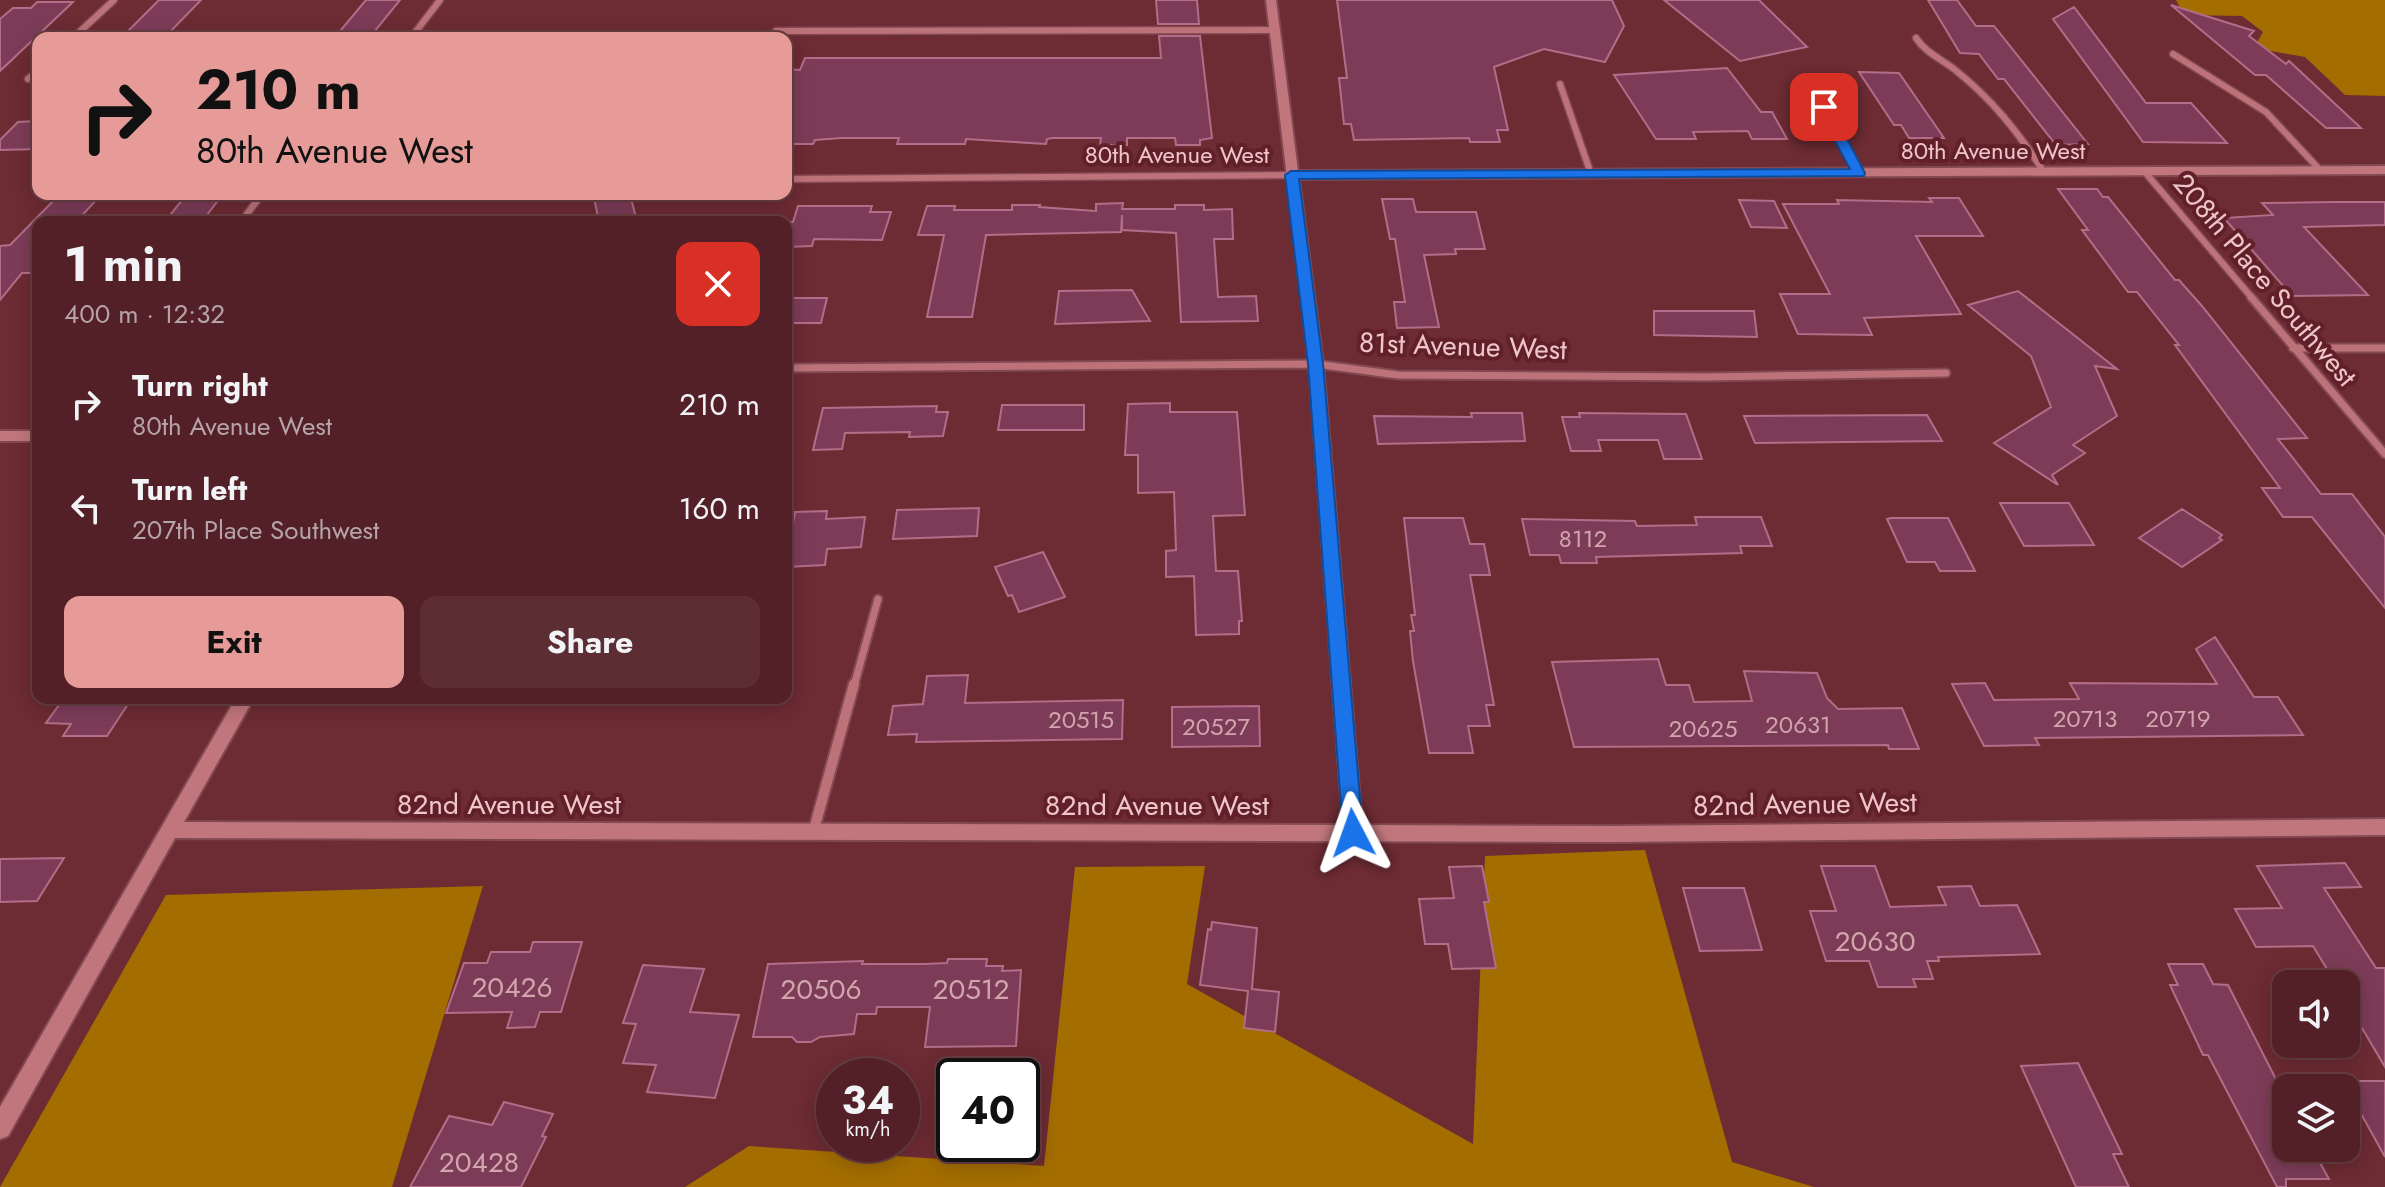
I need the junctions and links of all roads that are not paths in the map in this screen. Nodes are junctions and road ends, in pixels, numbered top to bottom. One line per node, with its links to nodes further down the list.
1 (114, 0): 6 (street)
2 (440, 0): 7 (street)
3 (1271, 0): 4 (street)
4 (1274, 30): 5 (street); 20 (street)
5 (776, 31)
6 (79, 32)
7 (416, 32)
8 (1916, 38): 17 (street)
9 (2173, 54): 14 (street)
10 (32, 76): 11 (street)
11 (28, 79)
12 (1560, 84): 19 (street)
13 (1812, 86): 18 (street)
14 (2320, 170): 15 (street, 80th Avenue West); 16 (street, 80th Avenue West)
15 (2385, 170)
16 (2144, 171): 17 (street, 80th Avenue West); 22 (street, 208th Place Southwest)
17 (2044, 172): 18 (street, 80th Avenue West)
18 (1859, 173): 19 (street, 80th Avenue West)
19 (1591, 174): 20 (street, 80th Avenue West)
20 (1291, 175): 21 (street, 80th Avenue West); 24 (street)
21 (792, 179)
22 (2293, 348): 23 (street); 29 (street, 208th Place Southwest)
23 (2385, 348)
24 (1316, 364): 25 (street, 81st Avenue West); 26 (street, 81st Avenue West); 34 (street)
25 (792, 368)
26 (1946, 373)
27 (0, 436): 28 (street)
28 (32, 436)
29 (2385, 454)
30 (878, 599): 35 (street)
31 (242, 704): 33 (street)
32 (2385, 827): 34 (street, 82nd Avenue West)
33 (169, 830): 35 (street, 82nd Avenue West); 36 (street)
34 (1353, 833): 35 (street, 82nd Avenue West)
35 (813, 834)
36 (0, 1128)

